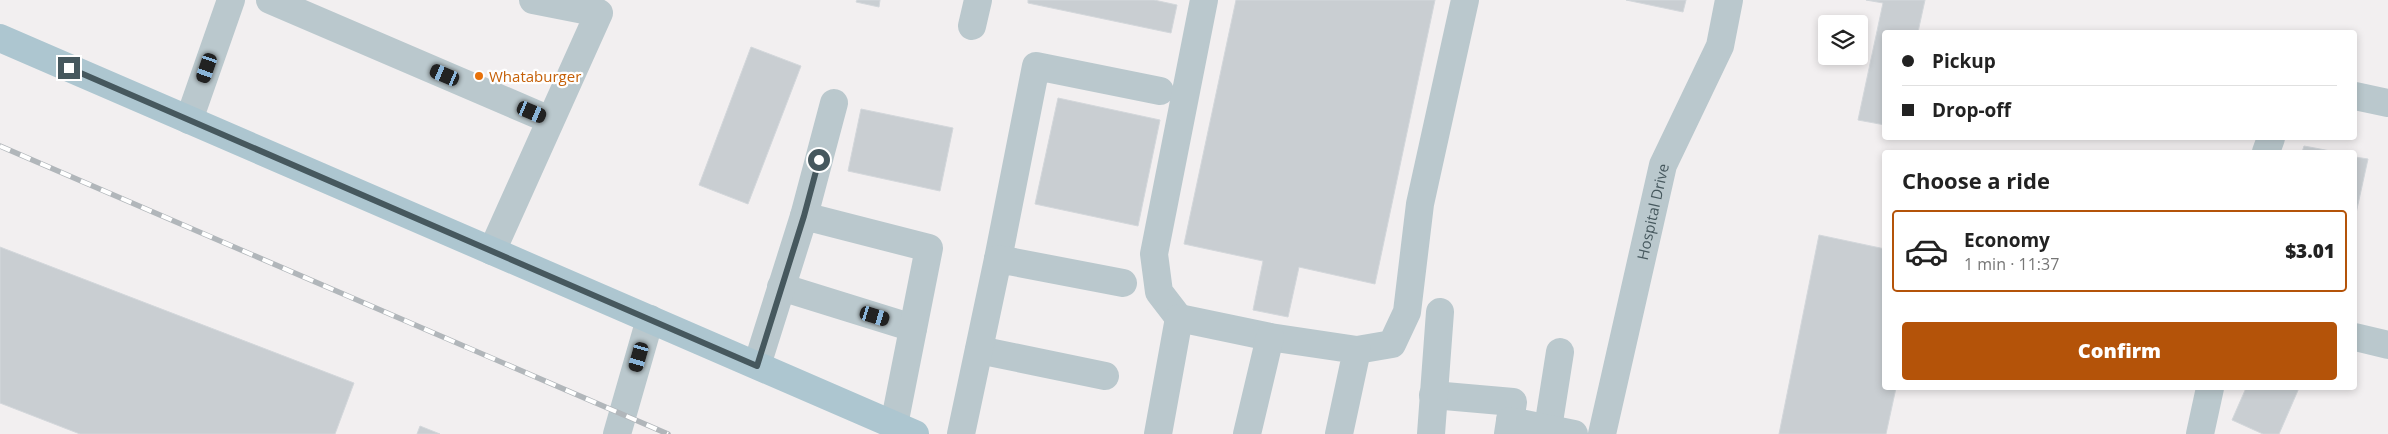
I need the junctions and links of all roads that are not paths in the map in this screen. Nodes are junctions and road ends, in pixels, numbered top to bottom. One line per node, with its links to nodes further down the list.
1 (231, 0): 15 (street)
2 (270, 0): 16 (street)
3 (533, 0): 8 (street)
4 (978, 0): 9 (street)
5 (1204, 0): 23 (street)
6 (1464, 0): 30 (street)
7 (1729, 0): 46 (street, Hospital Drive)
8 (601, 7): 16 (street)
9 (972, 26)
10 (0, 38): 15 (main road)
11 (1160, 91): 19 (street)
12 (2357, 96): 14 (street)
13 (834, 103): 17 (street)
14 (2388, 103)
15 (189, 120): 18 (main road)
16 (550, 120): 18 (street)
17 (804, 216): 21 (street); 25 (street)
18 (492, 251): 24 (main road)
19 (998, 259): 20 (street); 29 (street)
20 (1123, 284)
21 (781, 287): 25 (street); 32 (street)
22 (1440, 312): 35 (street)
23 (1179, 318): 26 (street); 41 (street)
24 (650, 319): 32 (main road); 39 (street)
25 (913, 328): 38 (street)
26 (1270, 337): 30 (street); 42 (street)
27 (2357, 337): 28 (street)
28 (2388, 345)
29 (979, 350): 33 (street); 40 (street)
30 (1357, 350): 43 (street)
31 (1560, 352): 37 (street)
32 (757, 366): 38 (main road)
33 (1105, 376)
34 (2210, 390): 47 (street)
35 (1433, 395): 36 (street); 44 (street)
36 (1509, 428): 37 (street)
37 (1548, 428): 45 (street)
38 (905, 430)
39 (617, 434)
40 (961, 434)
41 (1158, 434)
42 (1247, 434)
43 (1339, 434)
44 (1431, 434)
45 (1574, 434)
46 (1602, 434)
47 (2200, 434)

